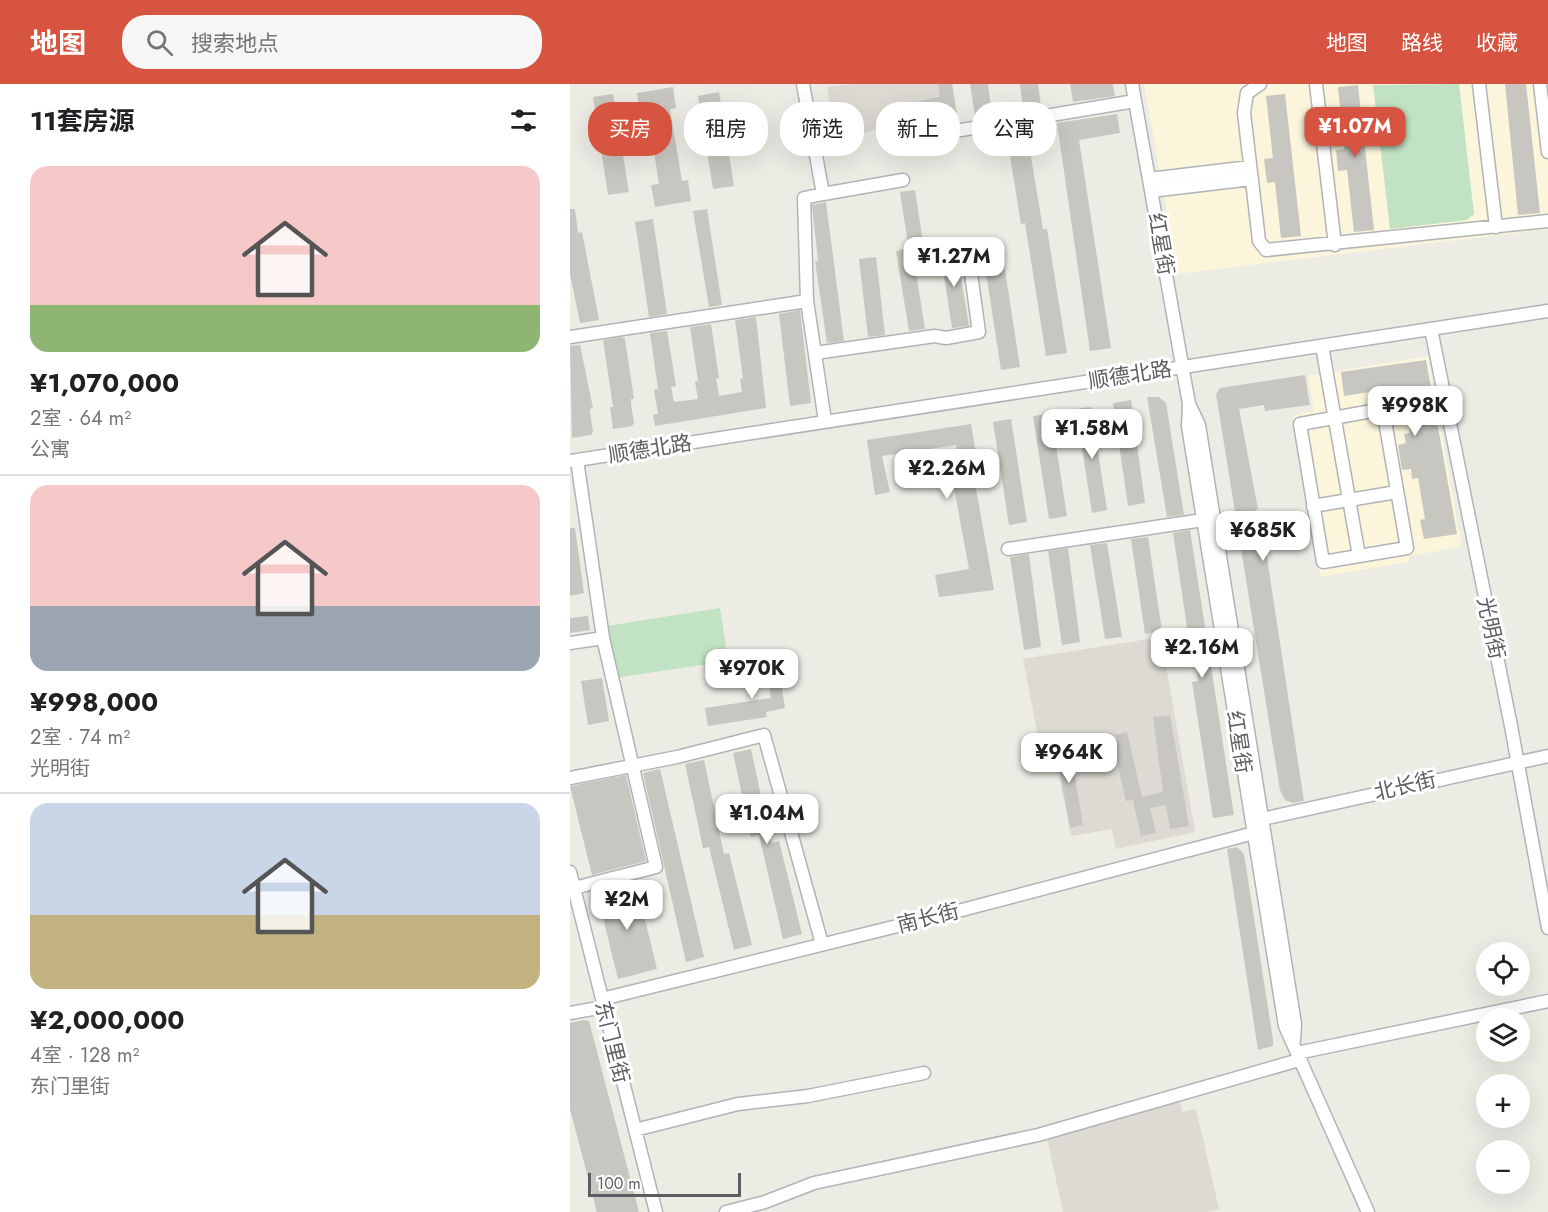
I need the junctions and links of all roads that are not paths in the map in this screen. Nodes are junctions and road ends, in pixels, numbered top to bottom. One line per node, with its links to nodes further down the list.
1 (803, 84): 13 (street)
2 (1132, 84): 7 (street, 红星街)
3 (1260, 84): 10 (street)
4 (1316, 84): 16 (street)
5 (1479, 84): 15 (street)
6 (1540, 84): 9 (street)
7 (1135, 101): 8 (street); 12 (street, 红星街)
8 (960, 130)
9 (1548, 152)
10 (1251, 173): 12 (street); 16 (street)
11 (903, 180): 13 (street)
12 (1150, 185): 24 (street, 红星街)
13 (823, 194): 18 (street)
14 (1548, 221): 15 (street)
15 (1496, 227): 16 (street)
16 (1335, 244)
17 (968, 252): 23 (street)
18 (807, 301): 21 (street); 23 (street)
19 (1548, 311): 20 (street, 顺德北路)
20 (1431, 329): 22 (street, 顺德北路); 38 (street, 光明街)
21 (570, 337)
22 (1322, 346): 24 (street, 顺德北路); 26 (street)
23 (815, 353): 27 (street)
24 (1182, 367): 25 (street, 红星街); 27 (street, 顺德北路)
25 (1189, 405): 32 (street, 红星街); 41 (street, 红星街)
26 (1335, 418): 29 (street); 30 (street); 31 (street)
27 (825, 421): 28 (street, 顺德北路)
28 (574, 461): 35 (street)
29 (1397, 492): 30 (street); 34 (street)
30 (1349, 500): 31 (street); 34 (street)
31 (1313, 506): 34 (street)
32 (1203, 520): 33 (street); 42 (street, 红星街)
33 (1008, 549)
34 (1359, 556)
35 (603, 638): 36 (street); 39 (street)
36 (570, 643)
37 (1548, 756): 38 (street, 北长街)
38 (1518, 761): 41 (street, 北长街); 45 (street, 光明街)
39 (631, 766): 40 (street); 44 (street); 46 (street)
40 (570, 778)
41 (1262, 819): 50 (street, 红星街)
42 (1254, 833): 46 (street, 南长街); 50 (street, 红星街)
43 (570, 872): 44 (street, 东门里街)
44 (574, 888): 48 (street, 东门里街)
45 (1548, 928)
46 (822, 944): 48 (street, 南长街)
47 (1548, 1001): 50 (street)
48 (603, 1003): 49 (street, 南长街); 52 (street, 东门里街)
49 (570, 1012)
50 (1297, 1052): 54 (street); 55 (street, 红星街)
51 (924, 1073): 52 (street)
52 (634, 1130): 53 (street, 东门里街)
53 (656, 1212)
54 (726, 1212)
55 (1368, 1212)

